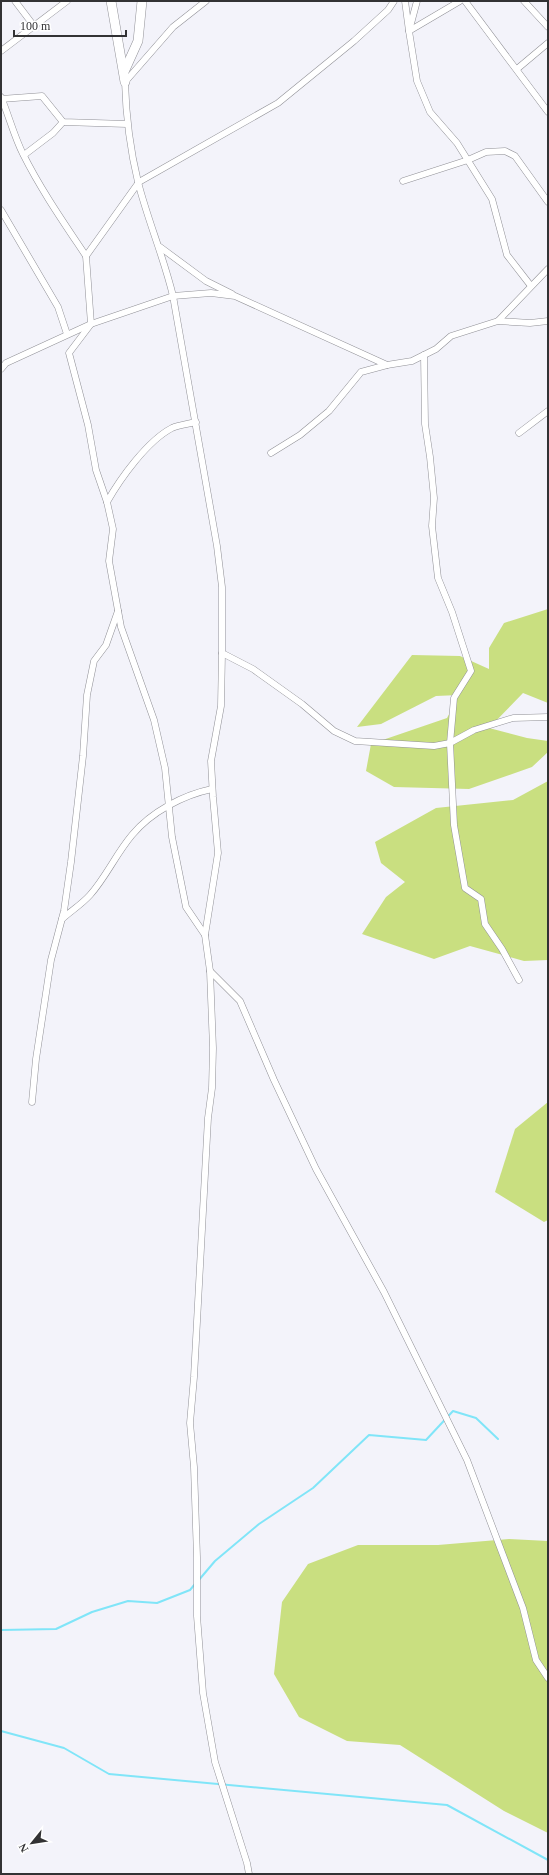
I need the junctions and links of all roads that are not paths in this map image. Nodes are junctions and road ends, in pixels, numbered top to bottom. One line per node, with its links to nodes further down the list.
1 (15, 1): 12 (street)
2 (67, 1): 12 (street)
3 (111, 1): 18 (street)
4 (142, 1): 18 (street)
5 (206, 1): 19 (street)
6 (394, 1): 27 (street)
7 (405, 1): 14 (street)
8 (417, 1): 14 (street)
9 (460, 1): 14 (street)
10 (465, 1): 17 (street)
11 (524, 1): 13 (street)
12 (34, 26): 16 (street)
13 (548, 27)
14 (409, 31): 25 (street)
15 (548, 43): 17 (street)
16 (1, 51)
17 (517, 69): 21 (street)
18 (124, 72): 19 (street)
19 (126, 82): 23 (street)
20 (1, 98): 22 (street); 24 (street)
21 (548, 112)
22 (63, 122): 23 (street); 24 (street)
23 (128, 124): 27 (street)
24 (24, 155): 31 (street)
25 (468, 160): 26 (street); 28 (street); 33 (street)
26 (403, 181)
27 (138, 182): 30 (street); 31 (street)
28 (548, 202)
29 (1, 210): 39 (street)
30 (159, 246): 34 (street); 35 (street)
31 (86, 256): 38 (street)
32 (548, 269): 33 (street)
33 (531, 286): 36 (street)
34 (173, 296): 35 (street); 38 (street); 45 (street)
35 (235, 296): 42 (street)
36 (498, 321): 37 (street); 40 (street)
37 (548, 321)
38 (91, 324): 39 (street); 48 (street)
39 (68, 334): 41 (street)
40 (424, 355): 42 (street); 52 (street)
41 (4, 364): 43 (street)
42 (387, 364): 47 (street)
43 (1, 369)
44 (548, 411): 46 (street)
45 (196, 422): 48 (street); 50 (street)
46 (519, 433)
47 (271, 453)
48 (107, 502): 49 (street)
49 (118, 609): 54 (street); 55 (street)
50 (222, 653): 52 (street); 53 (street)
51 (548, 717): 52 (street)
52 (450, 743): 58 (street)
53 (212, 789): 54 (street); 56 (street)
54 (169, 806): 55 (street); 56 (street)
55 (62, 919): 59 (street)
56 (205, 935): 57 (street)
57 (210, 970): 60 (street); 61 (street)
58 (519, 980)
59 (32, 1102)
60 (548, 1678)
61 (248, 1874)

